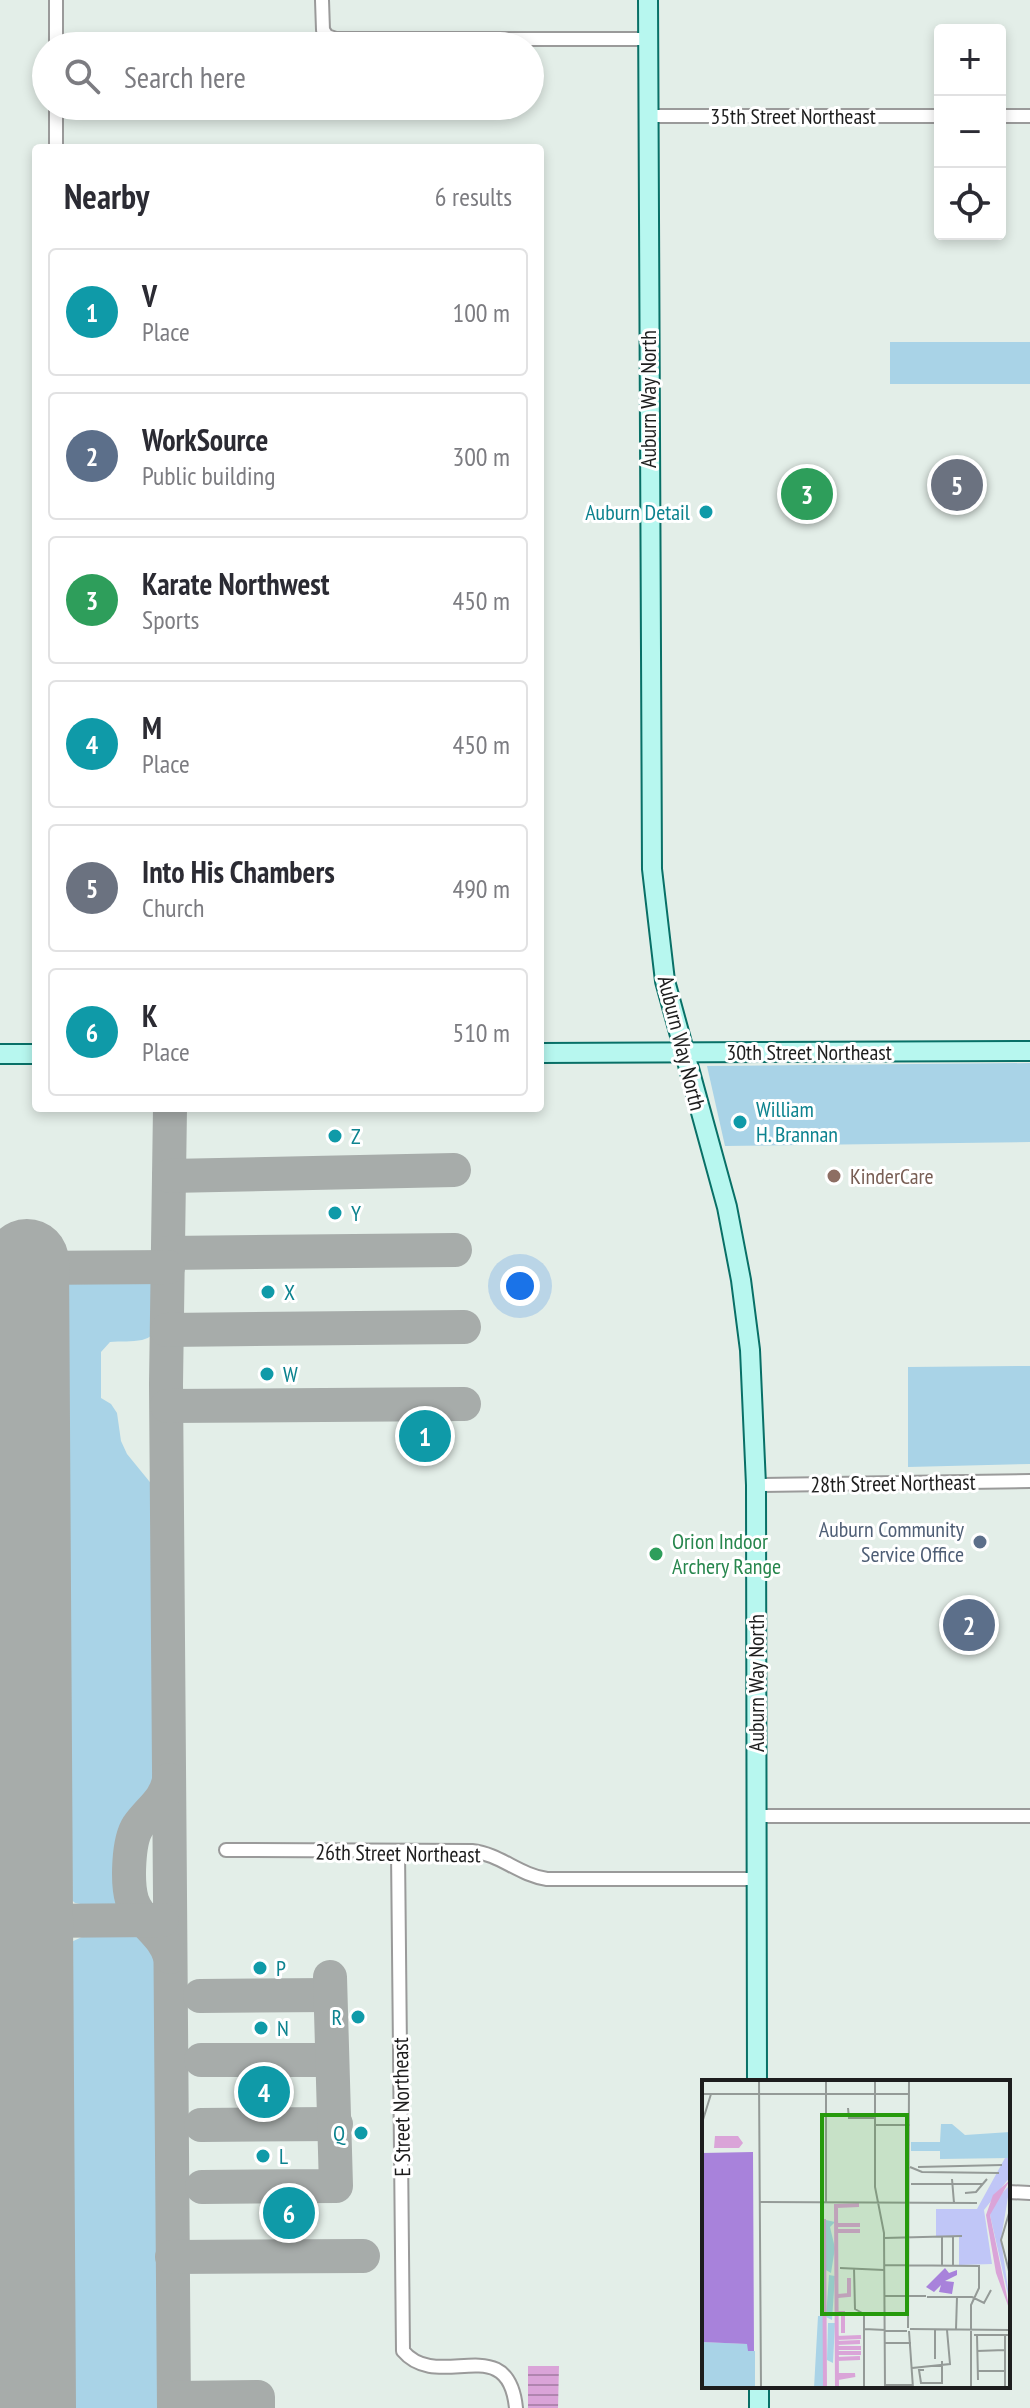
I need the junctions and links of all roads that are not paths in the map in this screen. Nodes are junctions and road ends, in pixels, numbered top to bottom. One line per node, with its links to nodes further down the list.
1 (56, 0): 4 (street)
2 (322, 0): 5 (street)
3 (648, 0): 7 (main road, Auburn Way North)
4 (56, 32)
5 (324, 32)
6 (544, 39): 7 (street)
7 (648, 39): 8 (main road, Auburn Way North)
8 (647, 116): 9 (street, 35th Street Northeast); 15 (main road, Auburn Way North)
9 (934, 116)
10 (1006, 116): 11 (street)
11 (1030, 116)
12 (56, 120): 13 (street)
13 (56, 144)
14 (1030, 1051): 15 (main road, 30th Street Northeast)
15 (683, 1052): 16 (main road, 30th Street Northeast); 20 (main road, Auburn Way North)
16 (544, 1053)
17 (0, 1054): 18 (main road)
18 (32, 1054)
19 (1030, 1481): 20 (street, 28th Street Northeast)
20 (756, 1485): 21 (main road, Auburn Way North)
21 (755, 1816): 22 (street); 25 (main road, Auburn Way North)
22 (1030, 1816)
23 (226, 1850): 24 (street, 26th Street Northeast)
24 (398, 1851): 25 (street, 26th Street Northeast); 29 (street, E Street Northeast)
25 (756, 1879): 26 (main road, Auburn Way North)
26 (757, 2080)
27 (1010, 2192): 28 (street)
28 (1030, 2193)
29 (516, 2408)

